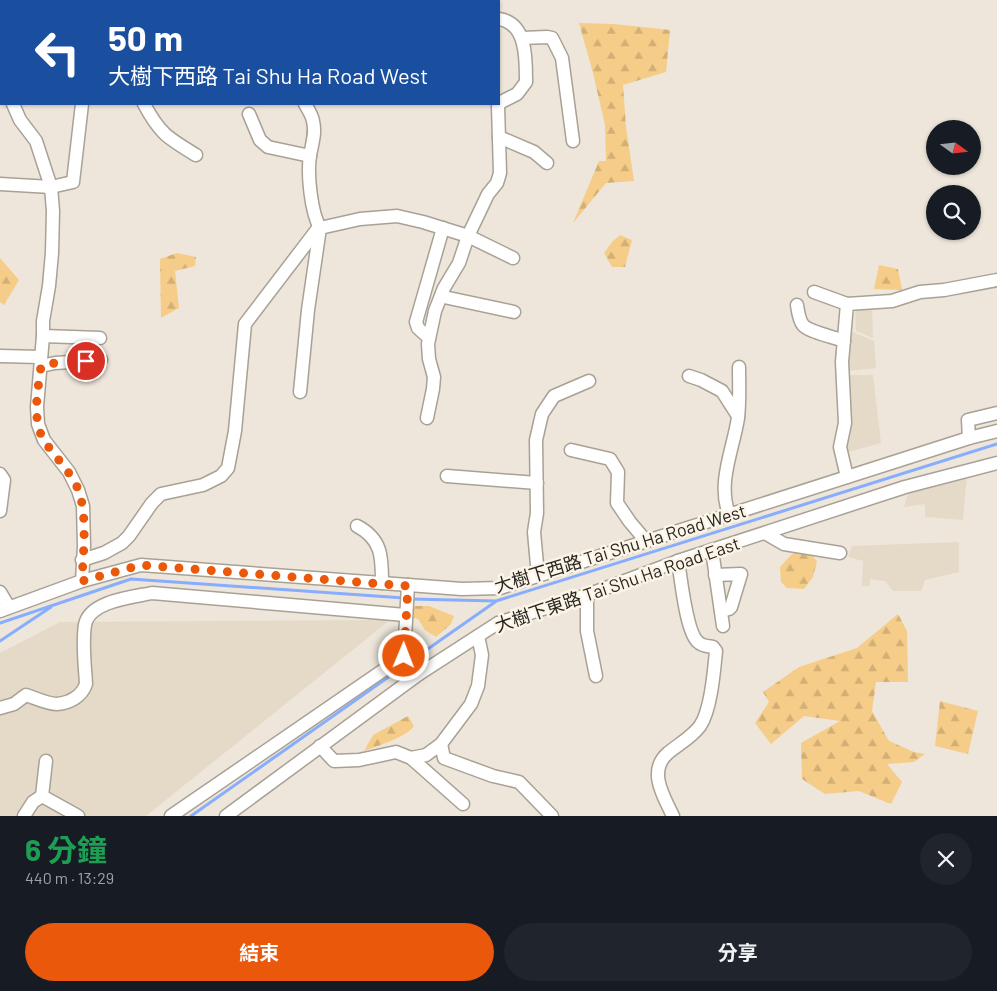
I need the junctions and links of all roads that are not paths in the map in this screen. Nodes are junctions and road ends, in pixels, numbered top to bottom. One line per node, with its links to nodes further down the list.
1 (500, 19): 2 (street)
2 (522, 38): 3 (street); 11 (street)
3 (500, 103)
4 (13, 105): 16 (street)
5 (82, 105): 16 (street)
6 (145, 105): 12 (street)
7 (306, 105): 13 (street)
8 (499, 105): 10 (street)
9 (249, 114): 13 (street)
10 (499, 137): 14 (street); 19 (street)
11 (573, 141)
12 (196, 155)
13 (310, 156): 17 (street)
14 (547, 163)
15 (0, 184): 16 (street)
16 (51, 187): 27 (street)
17 (320, 228): 18 (street); 37 (street); 56 (street)
18 (443, 228): 19 (street); 29 (street)
19 (468, 236): 20 (street); 23 (street)
20 (513, 258)
21 (997, 280): 24 (street)
22 (814, 292): 24 (street)
23 (442, 293): 26 (street); 29 (street)
24 (847, 304): 30 (street)
25 (797, 306): 30 (street)
26 (514, 312)
27 (43, 336): 28 (street); 33 (street)
28 (100, 338)
29 (429, 338): 40 (street)
30 (844, 340): 47 (street)
31 (0, 356): 33 (street)
32 (101, 360): 33 (street)
33 (41, 362): 56 (street)
34 (739, 367): 39 (street)
35 (689, 376): 39 (street)
36 (589, 381): 48 (street)
37 (300, 392)
38 (997, 413): 42 (street)
39 (738, 416): 50 (street)
40 (426, 418)
41 (997, 432): 42 (street, 大樹下西路 Tai Shu Ha Road West)
42 (969, 438): 47 (street, 大樹下西路 Tai Shu Ha Road West)
43 (570, 450): 53 (street)
44 (997, 463): 52 (street, 大樹下東路 Tai Shu Ha Road East)
45 (0, 474): 49 (street)
46 (447, 476): 48 (street)
47 (848, 477): 50 (street, 大樹下西路 Tai Shu Ha Road West)
48 (537, 483): 59 (street)
49 (0, 511)
50 (729, 514): 53 (street, 大樹下西路 Tai Shu Ha Road West)
51 (356, 526): 61 (street)
52 (766, 533): 54 (street, 大樹下東路 Tai Shu Ha Road East); 55 (street)
53 (646, 541): 59 (street, 大樹下西路 Tai Shu Ha Road West)
54 (712, 550): 57 (street, 大樹下東路 Tai Shu Ha Road East); 58 (street)
55 (840, 554)
56 (82, 560): 60 (street)
57 (678, 561): 64 (street, 大樹下東路 Tai Shu Ha Road East); 85 (street)
58 (716, 575): 66 (street); 66 (street)
59 (538, 576): 62 (street, 大樹下西路 Tai Shu Ha Road West)
60 (82, 581): 61 (street, 大樹下西路 Tai Shu Ha Road West); 65 (street, 大樹下西路 Tai Shu Ha Road West)
61 (382, 584): 62 (street, 大樹下西路 Tai Shu Ha Road West)
62 (408, 586): 67 (street)
63 (0, 592): 65 (street)
64 (587, 595): 69 (street, 大樹下東路 Tai Shu Ha Road East); 72 (street)
65 (5, 609)
66 (721, 611): 68 (street)
67 (405, 615): 70 (street); 73 (street)
68 (723, 626)
69 (478, 636): 71 (street, 大樹下東路 Tai Shu Ha Road East); 74 (street)
70 (405, 657): 71 (street); 82 (street)
71 (418, 673): 75 (street, 大樹下東路 Tai Shu Ha Road East)
72 (596, 676)
73 (0, 708)
74 (440, 744): 76 (street); 84 (street)
75 (320, 746): 76 (street); 83 (street, 大樹下東路 Tai Shu Ha Road East)
76 (411, 758): 79 (street)
77 (46, 761): 78 (street)
78 (42, 796): 80 (street); 81 (street)
79 (464, 804)
80 (24, 816)
81 (78, 816)
82 (170, 816)
83 (226, 816)
84 (552, 816)
85 (673, 816)

